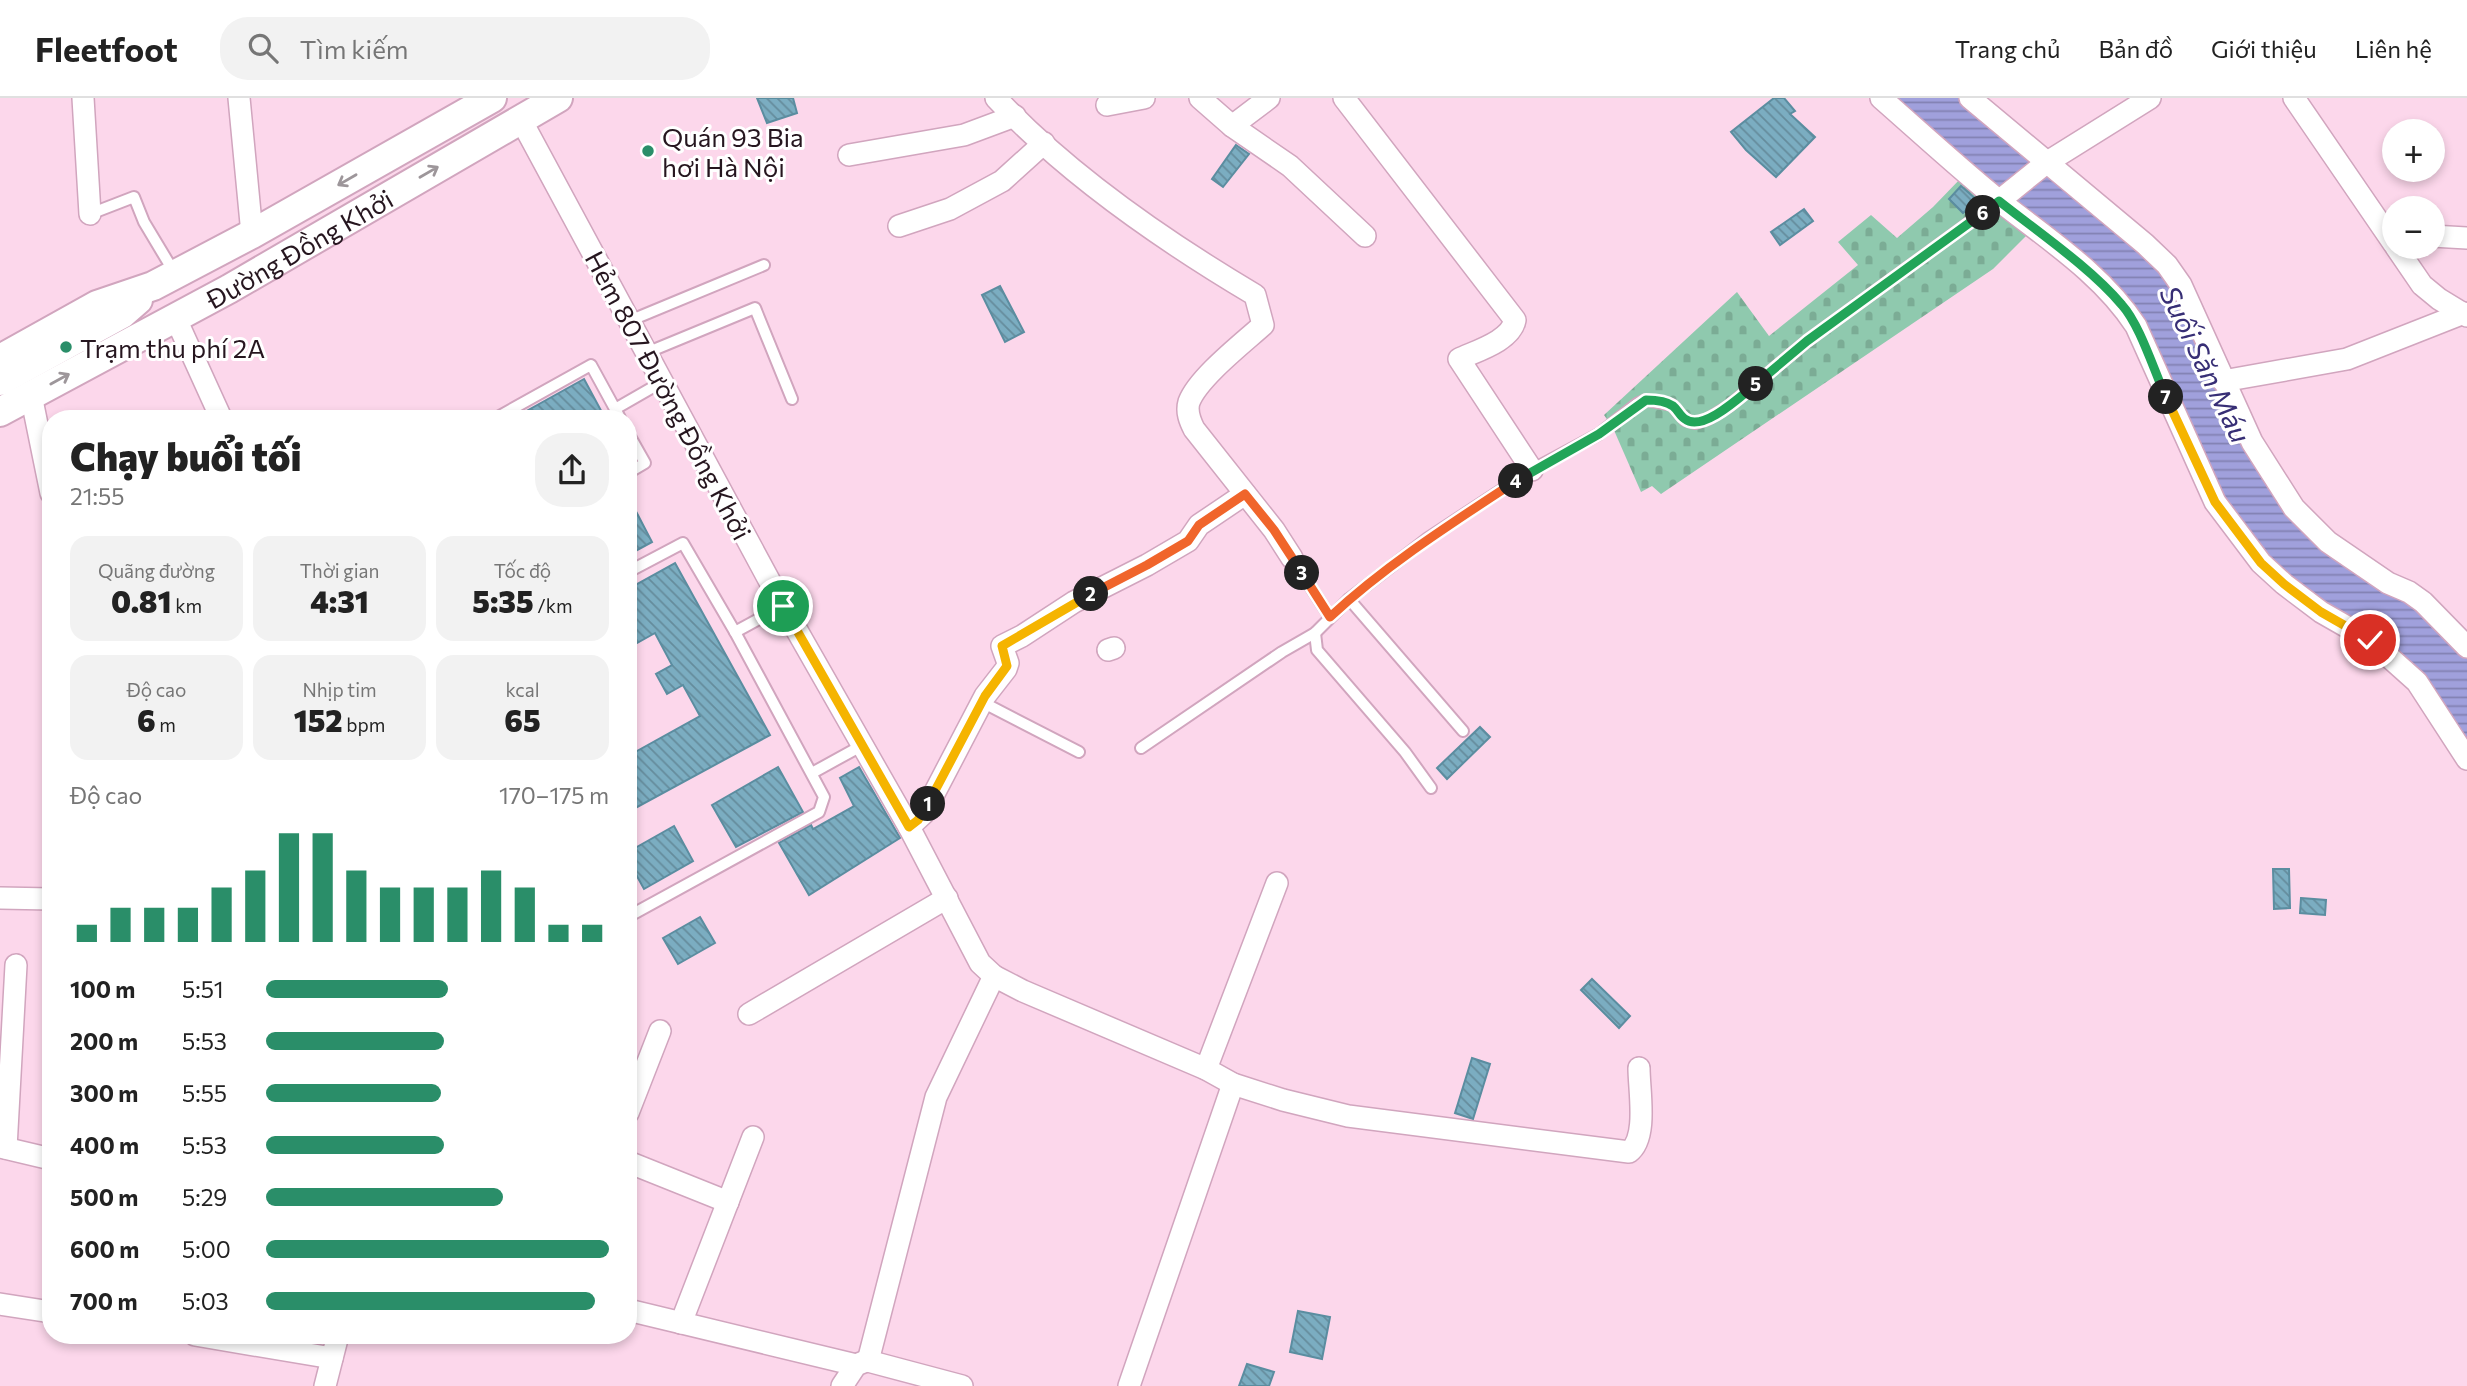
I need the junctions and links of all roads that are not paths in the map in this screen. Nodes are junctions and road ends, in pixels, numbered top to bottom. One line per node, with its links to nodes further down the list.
1 (83, 98): 22 (street)
2 (239, 98): 25 (street)
3 (558, 98): 15 (main road, Đường Đồng Khởi)
4 (996, 98): 16 (street)
5 (1144, 98): 14 (street)
6 (1200, 98): 17 (street)
7 (1269, 98): 17 (street)
8 (1344, 98): 50 (street)
9 (1881, 98): 21 (street)
10 (1970, 98): 20 (street)
11 (2150, 98): 20 (street)
12 (2294, 98): 23 (street)
13 (477, 102): 25 (main road, Đường Đồng Khởi, one-way to 25)
14 (1107, 105)
15 (516, 108): 33 (main road, Đường Đồng Khởi, one-way to 15); 34 (street, Hẻm 807 Đường Đồng Khởi)
16 (1015, 116): 18 (street); 19 (street)
17 (1232, 126): 26 (street)
18 (1044, 143): 24 (street); 51 (street)
19 (849, 155)
20 (2046, 163): 21 (street); 38 (street)
21 (1999, 201): 50 (lane); 65 (street)
22 (90, 214): 31 (lane)
23 (2382, 223)
24 (899, 226)
25 (252, 234): 31 (main road, Đường Đồng Khởi)
26 (1365, 236)
27 (2445, 237): 28 (street)
28 (2467, 239)
29 (2406, 259): 32 (street)
30 (764, 265): 34 (lane)
31 (164, 280): 36 (main road, Đường Đồng Khởi); 37 (main road, Đường Đồng Khởi)
32 (2466, 314): 38 (street)
33 (176, 319): 40 (main road, Đường Đồng Khởi, one-way to 33); 42 (street)
34 (629, 321): 35 (street, Hẻm 807 Đường Đồng Khởi)
35 (646, 353): 39 (street, Hẻm 807 Đường Đồng Khởi); 41 (lane)
36 (0, 359)
37 (0, 381)
38 (2223, 381): 59 (street)
39 (662, 382): 45 (lane); 55 (street, Hẻm 807 Đường Đồng Khởi)
40 (31, 395): 46 (main road, Đường Đồng Khởi); 47 (street)
41 (792, 399)
42 (217, 410)
43 (510, 410): 44 (lane)
44 (616, 410)
45 (624, 410)
46 (0, 412)
47 (42, 449)
48 (637, 449): 49 (lane)
49 (637, 467)
50 (1532, 470): 54 (lane)
51 (1245, 494): 52 (street); 60 (street)
52 (1292, 558): 56 (lane)
53 (637, 567): 57 (lane)
54 (1349, 599): 56 (lane); 61 (lane)
55 (783, 606): 57 (lane); 62 (street, Hẻm 807 Đường Đồng Khởi)
56 (1330, 617): 58 (lane)
57 (736, 632): 66 (lane)
58 (1315, 634): 63 (lane); 67 (lane)
59 (2467, 647)
60 (982, 702): 64 (lane); 68 (street)
61 (1464, 731)
62 (863, 745): 66 (lane); 68 (street, Hẻm 807 Đường Đồng Khởi)
63 (1141, 748)
64 (1080, 752)
65 (2467, 759)
66 (812, 773): 73 (lane)
67 (1431, 788)
68 (909, 827): 71 (street, Hẻm 807 Đường Đồng Khởi)
69 (1277, 883): 79 (street)
70 (0, 898): 72 (street)
71 (947, 898): 75 (street, Hẻm 807 Đường Đồng Khởi); 77 (street)
72 (42, 899)
73 (637, 912)
74 (16, 965): 76 (street)
75 (994, 976): 79 (street); 95 (street)
76 (6, 1010): 84 (street)
77 (749, 1014)
78 (660, 1031): 82 (street)
79 (1206, 1069): 81 (street)
80 (1639, 1069): 81 (street)
81 (1233, 1084): 99 (street)
82 (637, 1090)
83 (753, 1137): 87 (street)
84 (3, 1148): 85 (street)
85 (42, 1157)
86 (637, 1166): 87 (street)
87 (728, 1202): 91 (street)
88 (0, 1304): 89 (street)
89 (42, 1311)
90 (637, 1312): 91 (street)
91 (681, 1323): 95 (street)
92 (251, 1344): 94 (street)
93 (336, 1344): 94 (street)
94 (332, 1357): 96 (street)
95 (862, 1363): 97 (street); 98 (street)
96 (325, 1386)
97 (842, 1386)
98 (962, 1386)
99 (1129, 1386)

